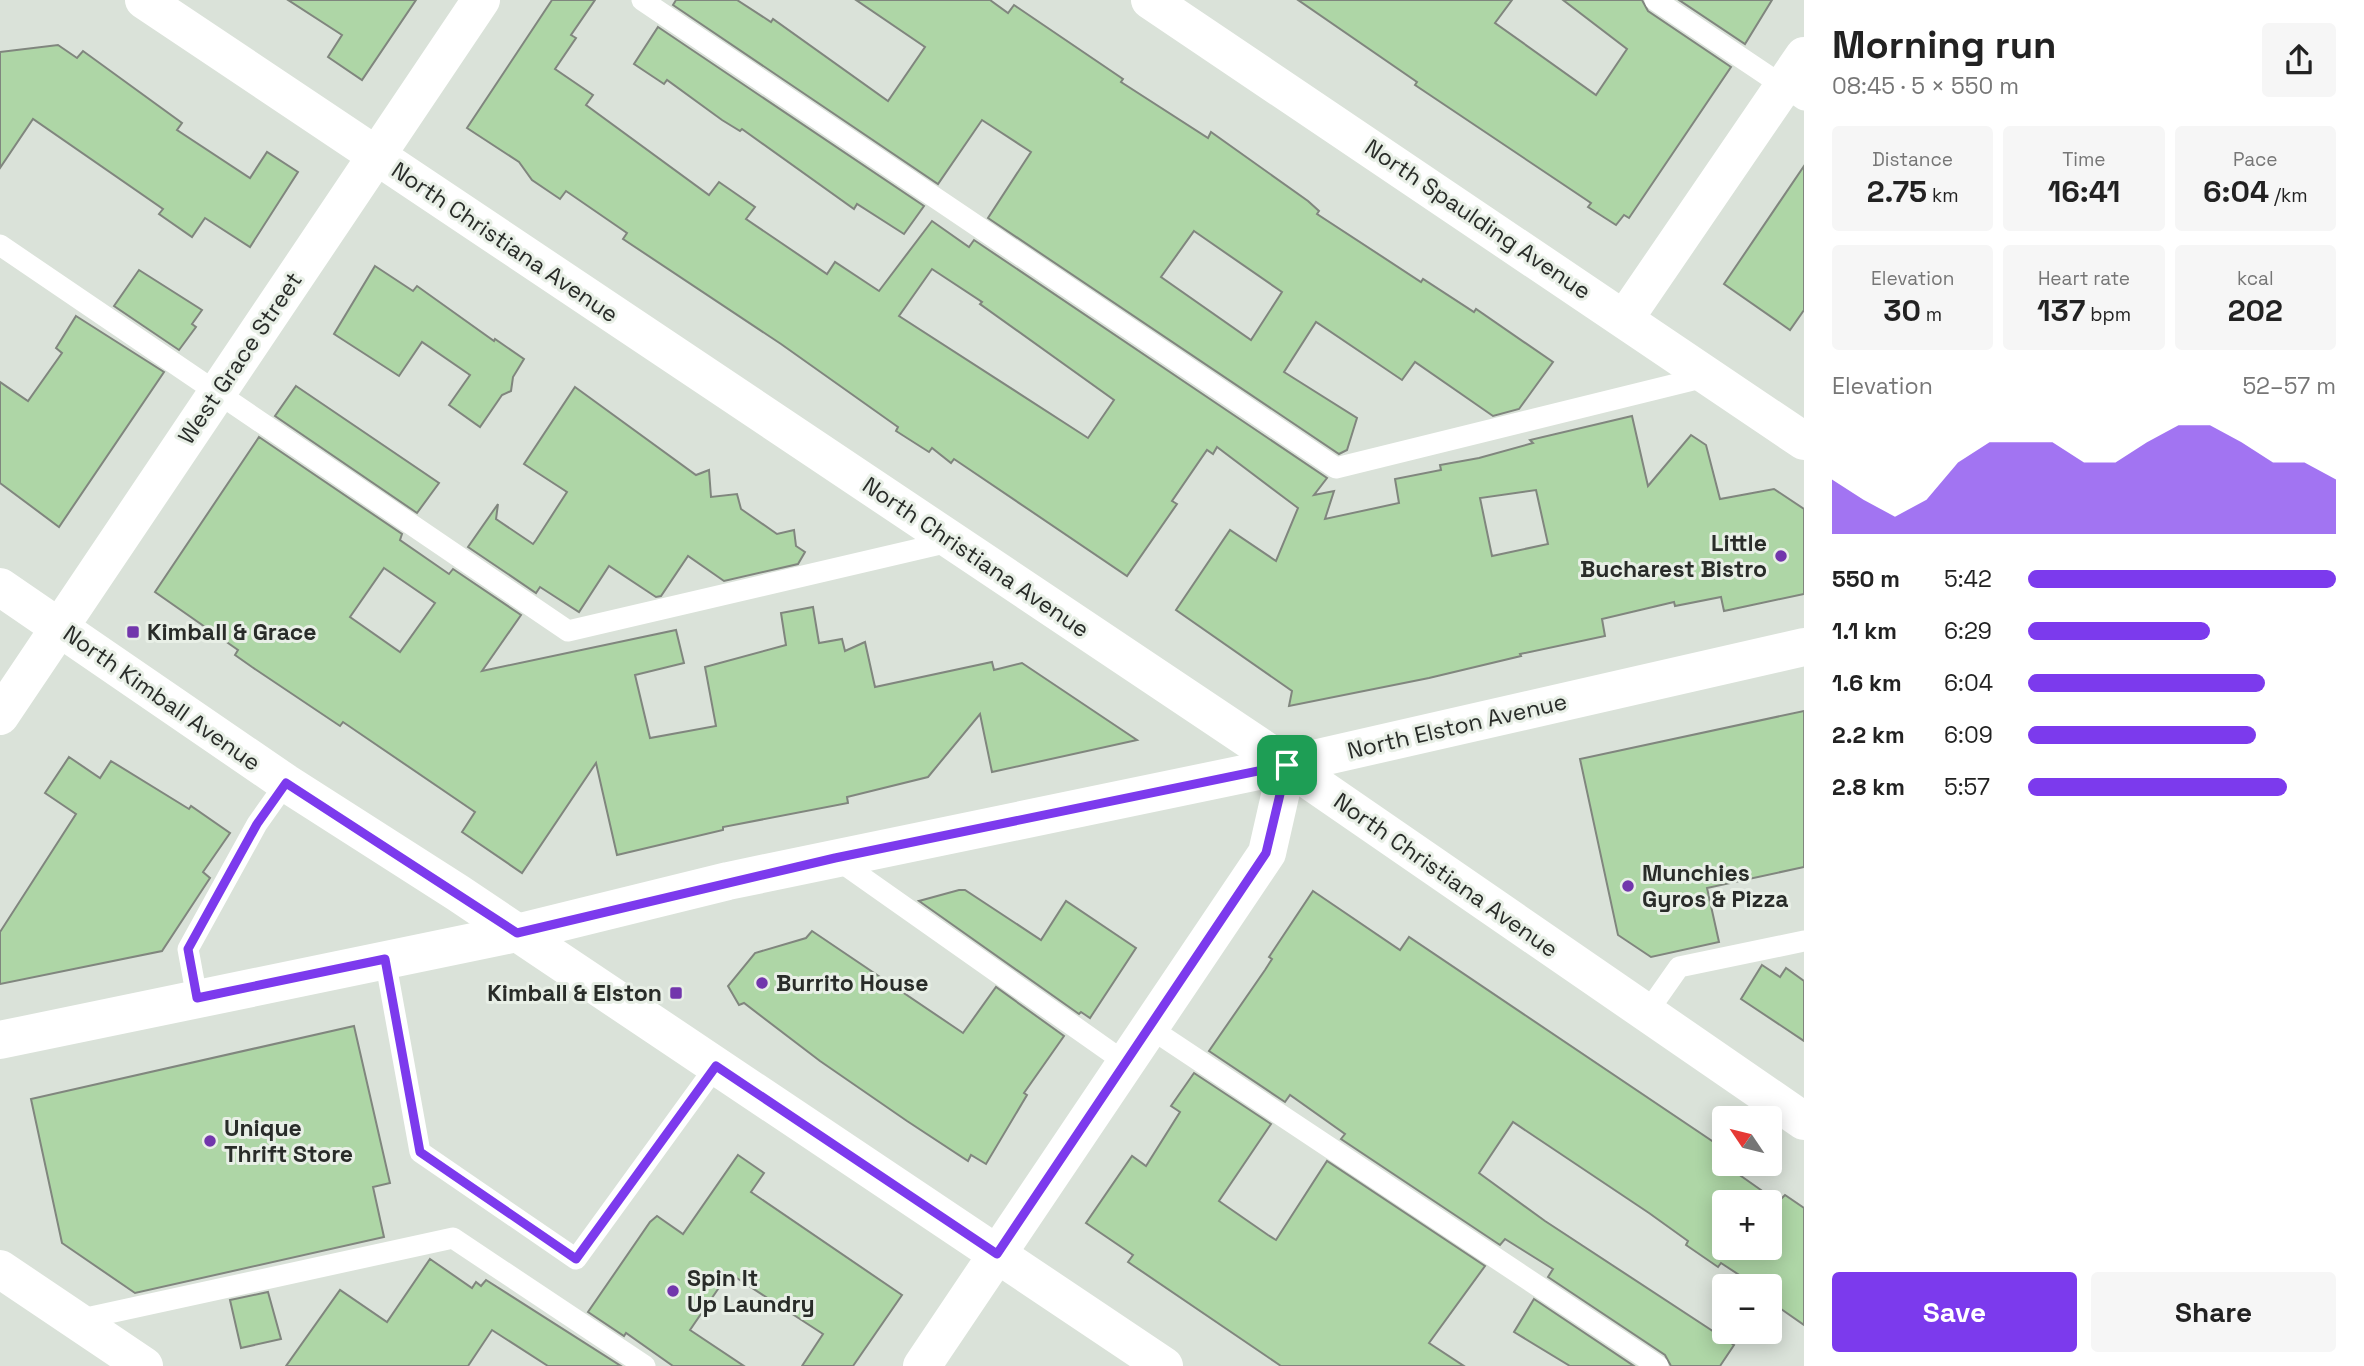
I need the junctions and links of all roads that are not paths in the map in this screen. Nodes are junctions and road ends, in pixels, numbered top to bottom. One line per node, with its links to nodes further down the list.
1 (144, 0): 7 (street, North Christiana Avenue)
2 (481, 0): 7 (street, West Grace Street)
3 (642, 0): 10 (lane)
4 (1150, 0): 9 (street, North Spaulding Avenue)
5 (1655, 0): 6 (lane)
6 (1797, 81): 9 (street)
7 (377, 155): 11 (street, West Grace Street); 13 (street, North Christiana Avenue)
8 (0, 245): 11 (lane)
9 (1625, 318): 10 (street, North Spaulding Avenue)
10 (1709, 376): 12 (street, North Spaulding Avenue)
11 (218, 391): 13 (lane); 15 (street, West Grace Street)
12 (1804, 440)
13 (953, 541): 18 (street, North Christiana Avenue)
14 (0, 587): 15 (street, North Kimball Avenue)
15 (60, 627): 17 (street, West Grace Street); 19 (street, North Kimball Avenue)
16 (1804, 647): 18 (street, North Elston Avenue)
17 (0, 716)
18 (1287, 765): 20 (street, North Elston Avenue); 25 (street, North Christiana Avenue); 26 (street)
19 (286, 783): 21 (street, North Kimball Avenue); 24 (lane)
20 (835, 858): 21 (street, North Elston Avenue); 28 (lane)
21 (517, 933): 23 (street, North Elston Avenue); 29 (street, North Kimball Avenue)
22 (1804, 941): 25 (lane)
23 (385, 959): 24 (street, North Elston Avenue); 29 (lane)
24 (197, 998): 27 (street, North Elston Avenue)
25 (1646, 1014): 30 (street, North Christiana Avenue)
26 (1150, 1028): 28 (street); 38 (lane)
27 (0, 1040)
28 (1126, 1063): 31 (street)
29 (716, 1066): 31 (street, North Kimball Avenue)
30 (1804, 1121)
31 (997, 1254): 36 (street); 37 (street, North Kimball Avenue)
32 (0, 1269): 33 (street)
33 (77, 1321): 34 (street); 35 (lane)
34 (144, 1366)
35 (645, 1366)
36 (922, 1366)
37 (1164, 1366)
38 (1658, 1366)

